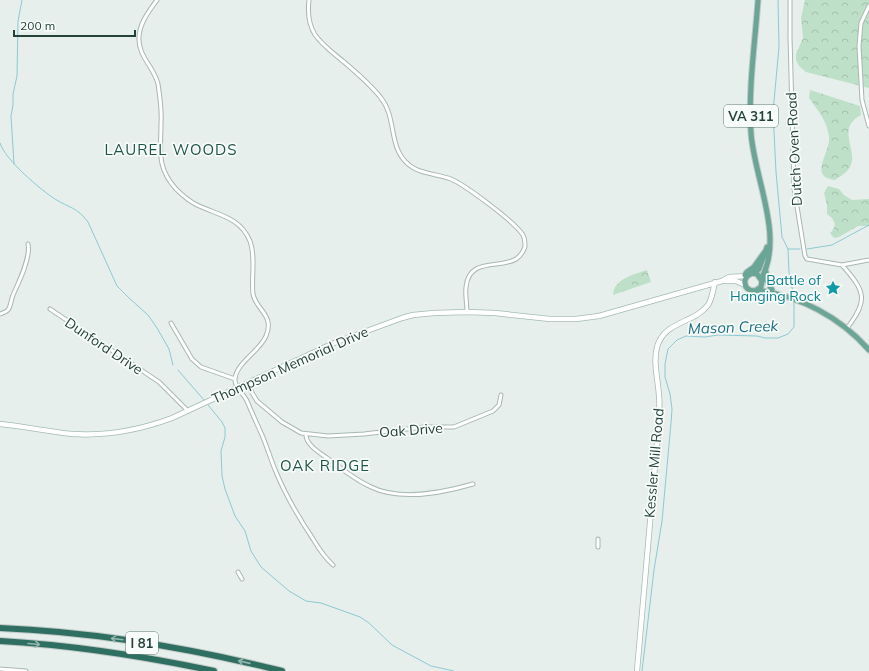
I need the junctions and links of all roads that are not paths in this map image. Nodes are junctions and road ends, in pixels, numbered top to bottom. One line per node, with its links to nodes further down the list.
1 (157, 0): 26 (street)
2 (309, 0): 21 (street)
3 (758, 0): 7 (main road, VA 311)
4 (790, 0): 10 (street, Dutch Oven Road)
5 (869, 6): 6 (street)
6 (869, 126)
7 (769, 231): 11 (main road, VA 311); 12 (main road, VA 311)
8 (28, 244): 22 (street)
9 (869, 260): 10 (street)
10 (842, 265): 24 (street)
11 (765, 272): 14 (main road, VA 311); 18 (main road)
12 (748, 275): 13 (main road, Thompson Memorial Drive); 14 (main road); 16 (main road)
13 (722, 281): 15 (main road, Thompson Memorial Drive); 16 (main road, Thompson Memorial Drive)
14 (762, 281): 17 (main road); 18 (main road)
15 (716, 282): 21 (main road, Thompson Memorial Drive); 45 (main road, Kessler Mill Road)
16 (745, 285): 17 (main road)
17 (757, 290): 19 (main road)
18 (772, 290): 19 (main road)
19 (780, 294): 24 (main road)
20 (50, 309): 30 (street, Dunford Drive)
21 (467, 312): 27 (main road, Thompson Memorial Drive)
22 (0, 314)
23 (171, 323): 26 (street)
24 (847, 328): 25 (main road)
25 (869, 350)
26 (235, 378): 28 (street)
27 (251, 382): 28 (main road, Thompson Memorial Drive); 32 (street, Oak Drive)
28 (238, 388): 30 (main road, Thompson Memorial Drive); 36 (street)
29 (501, 395): 32 (street, Oak Drive)
30 (188, 411): 31 (main road, Thompson Memorial Drive)
31 (0, 424)
32 (306, 434): 33 (street, Oak Drive)
33 (473, 484)
34 (598, 539): 35 (street)
35 (598, 547)
36 (333, 566)
37 (238, 572): 38 (street)
38 (242, 579)
39 (0, 628): 44 (highway, I 81, one-way to 39)
40 (0, 641): 43 (highway, I 81, one-way to 43)
41 (0, 669): 42 (street)
42 (26, 671)
43 (214, 671)
44 (282, 671)
45 (637, 671)

